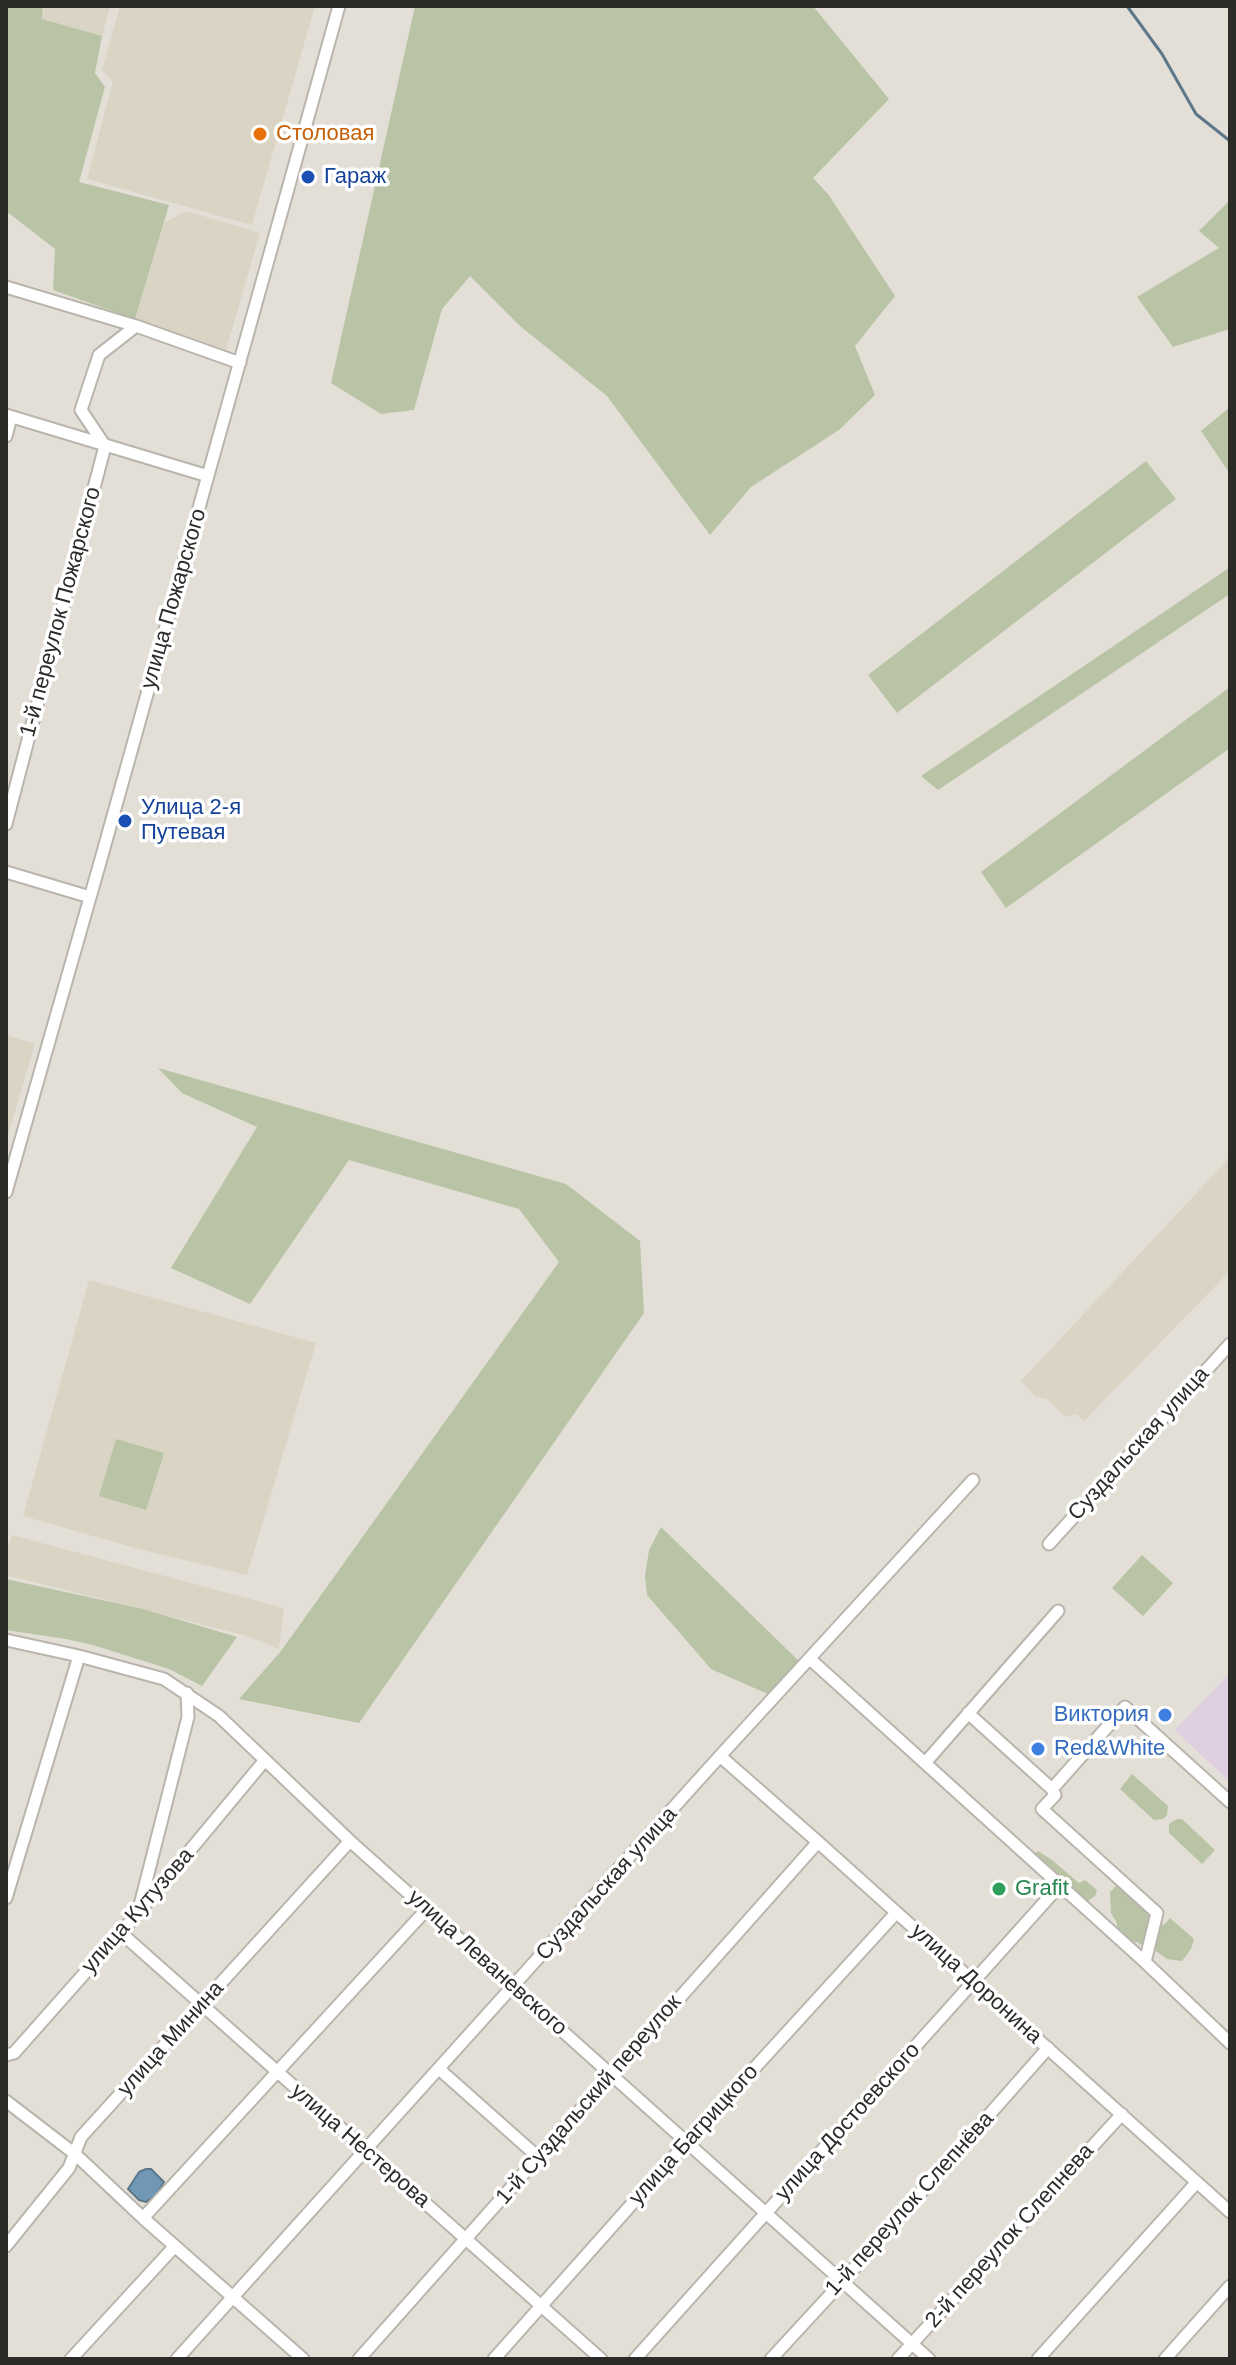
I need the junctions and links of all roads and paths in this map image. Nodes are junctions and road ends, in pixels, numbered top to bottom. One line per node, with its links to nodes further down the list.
1 (339, 6): 4 (street, улица Пожарского)
2 (6, 287): 3 (street)
3 (136, 326): 4 (street); 7 (street)
4 (240, 363): 8 (street, улица Пожарского)
5 (9, 416): 6 (street); 7 (street)
6 (6, 436)
7 (105, 446): 8 (street); 9 (street, 1-й переулок Пожарского)
8 (208, 476): 11 (street, улица Пожарского)
9 (6, 824)
10 (6, 872): 11 (street)
11 (90, 897): 12 (street, улица Пожарского)
12 (6, 1192)
13 (1230, 1344): 15 (street, Суздальская улица)
14 (973, 1480): 19 (street, Суздальская улица)
15 (1049, 1544)
16 (1058, 1611): 21 (street)
17 (6, 1640): 18 (street, улица Леваневского)
18 (79, 1656): 20 (street, улица Леваневского); 30 (street)
19 (810, 1659): 22 (street, Суздальская улица); 24 (street)
20 (187, 1693): 23 (street, улица Леваневского); 32 (street)
21 (968, 1713): 24 (street); 25 (street)
22 (720, 1756): 28 (street, улица Доронина); 37 (street, Суздальская улица)
23 (265, 1760): 27 (street, улица Леваневского); 32 (street, улица Кутузова)
24 (925, 1763): 29 (street)
25 (1052, 1789): 26 (street); 35 (street)
26 (1230, 1802)
27 (350, 1841): 31 (street, улица Леваневского); 38 (street, улица Минина)
28 (818, 1842): 33 (street, улица Доронина); 44 (street, 1-й Суздальский переулок)
29 (1060, 1885): 35 (street); 36 (street, улица Достоевского)
30 (6, 1898)
31 (426, 1910): 37 (street, улица Леваневского); 43 (street)
32 (138, 1913): 34 (street, улица Кутузова)
33 (896, 1913): 36 (street, улица Доронина); 47 (street, улица Багрицкого)
34 (120, 1932): 38 (street, улица Нестерова); 41 (street, улица Кутузова)
35 (1145, 1962): 39 (street)
36 (973, 1983): 40 (street, улица Доронина); 53 (street, улица Достоевского)
37 (515, 1987): 42 (street, Суздальская улица); 44 (street, улица Леваневского)
38 (201, 2005): 43 (street, улица Нестерова); 49 (street, улица Минина)
39 (1230, 2043)
40 (1048, 2048): 46 (street, улица Доронина); 58 (street, 1-й переулок Слепнёва)
41 (6, 2055)
42 (439, 2069): 48 (street, Суздальская улица); 50 (street)
43 (276, 2072): 48 (street, улица Нестерова); 54 (street)
44 (611, 2074): 47 (street, улица Леваневского); 50 (street, 1-й Суздальский переулок)
45 (6, 2101): 49 (street)
46 (1122, 2114): 51 (street, улица Доронина); 62 (street, 2-й переулок Слепнева)
47 (687, 2142): 53 (street, улица Леваневского); 61 (street, улица Багрицкого)
48 (364, 2151): 55 (street, улица Нестерова); 60 (street, Суздальская улица)
49 (75, 2154): 54 (street); 56 (street, улица Минина)
50 (538, 2157): 55 (street, 1-й Суздальский переулок)
51 (1197, 2182): 52 (street, улица Доронина); 73 (street)
52 (1230, 2212)
53 (766, 2213): 58 (street, улица Леваневского); 69 (street, улица Достоевского)
54 (143, 2218): 57 (street)
55 (466, 2239): 61 (street, улица Нестерова); 66 (street, 1-й Суздальский переулок)
56 (6, 2246)
57 (175, 2246): 60 (street); 64 (street)
58 (842, 2282): 62 (street, улица Леваневского); 70 (street, 1-й переулок Слепнёва)
59 (1230, 2286): 74 (street)
60 (232, 2296): 63 (street); 65 (street, Суздальская улица)
61 (542, 2307): 67 (street, улица Багрицкого); 68 (street, улица Нестерова)
62 (912, 2343): 71 (street, 2-й переулок Слепнева); 72 (street, улица Леваневского)
63 (295, 2357)
64 (72, 2359)
65 (177, 2359)
66 (359, 2359)
67 (494, 2359)
68 (601, 2359)
69 (635, 2359)
70 (771, 2359)
71 (898, 2359)
72 (929, 2359)
73 (1038, 2359)
74 (1166, 2359)

